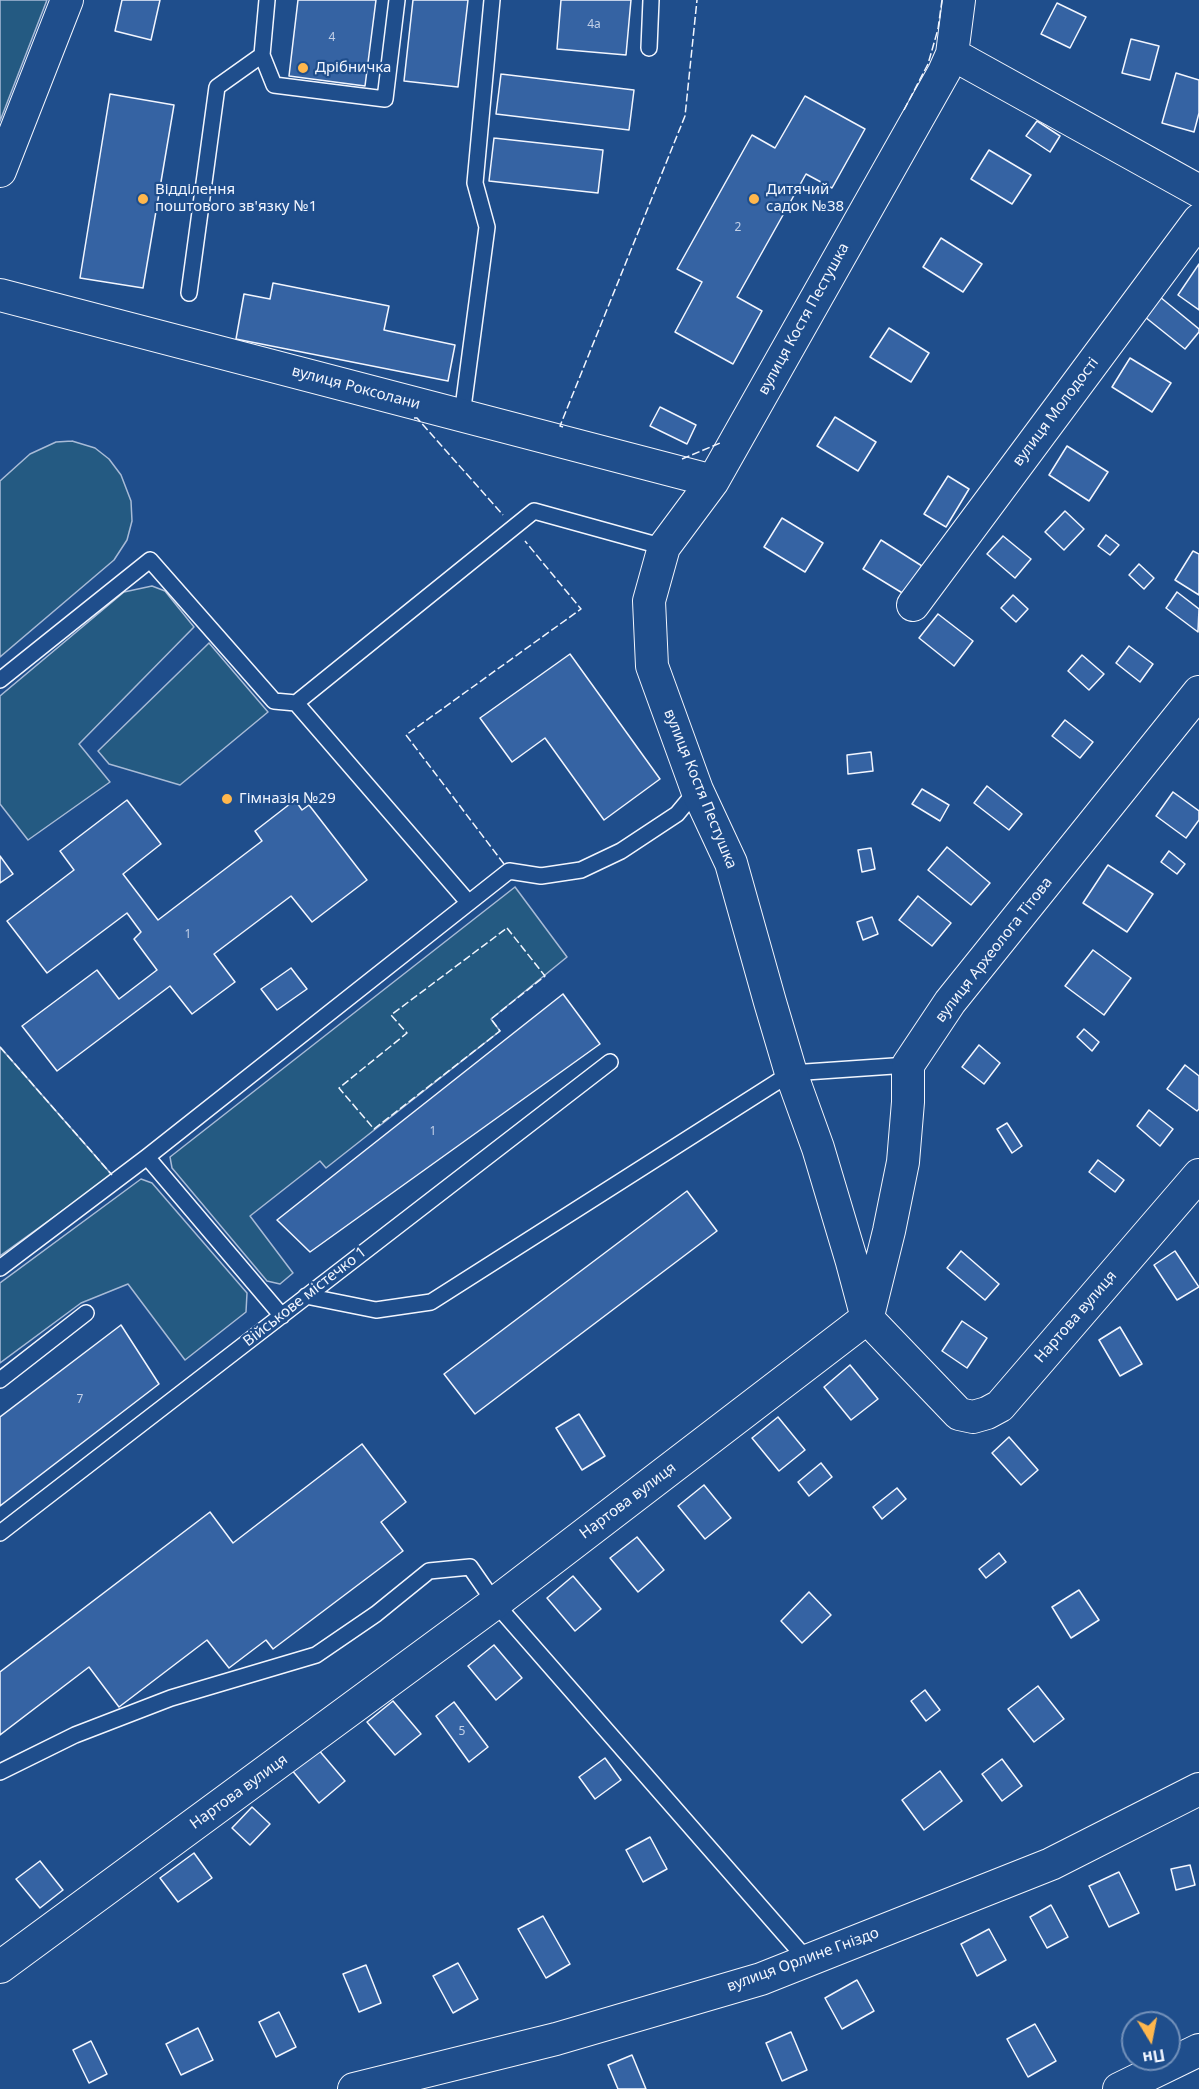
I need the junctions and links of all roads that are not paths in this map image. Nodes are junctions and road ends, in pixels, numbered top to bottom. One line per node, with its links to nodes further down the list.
1 (67, 0): 10 (street)
2 (267, 0): 9 (lane)
3 (397, 0): 9 (lane)
4 (492, 0): 15 (lane)
5 (651, 0): 7 (lane)
6 (959, 0): 8 (street, вулиця Костя Пестушка)
7 (649, 48)
8 (952, 54): 11 (street); 16 (street, вулиця Костя Пестушка)
9 (262, 55): 13 (lane)
10 (0, 171)
11 (1199, 191)
12 (1199, 220): 18 (street, вулиця Молодості)
13 (189, 293)
14 (0, 295): 15 (street, вулиця Роксолани)
15 (462, 415): 16 (street, вулиця Роксолани)
16 (713, 481): 17 (street, вулиця Костя Пестушка)
17 (664, 547): 21 (lane); 22 (street, вулиця Костя Пестушка)
18 (913, 605)
19 (0, 680): 21 (lane)
20 (1199, 692): 25 (street, вулиця Археолога Тітова)
21 (296, 703): 23 (lane)
22 (697, 790): 23 (lane); 26 (street, вулиця Костя Пестушка)
23 (468, 902): 27 (lane)
24 (610, 1062): 30 (lane, Військове містечко 1)
25 (908, 1065): 26 (lane); 33 (street)
26 (791, 1073): 30 (lane); 33 (street, вулиця Костя Пестушка)
27 (147, 1156): 29 (lane); 32 (lane)
28 (1199, 1175): 33 (street, Нартова вулиця)
29 (0, 1268)
30 (306, 1296): 32 (lane, Військове містечко 1)
31 (86, 1313): 34 (lane)
32 (282, 1316): 35 (lane, Військове містечко 1)
33 (867, 1318): 36 (street, Нартова вулиця)
34 (0, 1380)
35 (0, 1533)
36 (495, 1603): 37 (lane); 39 (lane); 40 (street, Нартова вулиця)
37 (0, 1772)
38 (1199, 1789): 39 (street, вулиця Орлине Гніздо)
39 (808, 1961): 42 (street, вулиця Орлине Гніздо)
40 (0, 1967)
41 (1199, 2050): 43 (street)
42 (354, 2089)
43 (1119, 2089)

